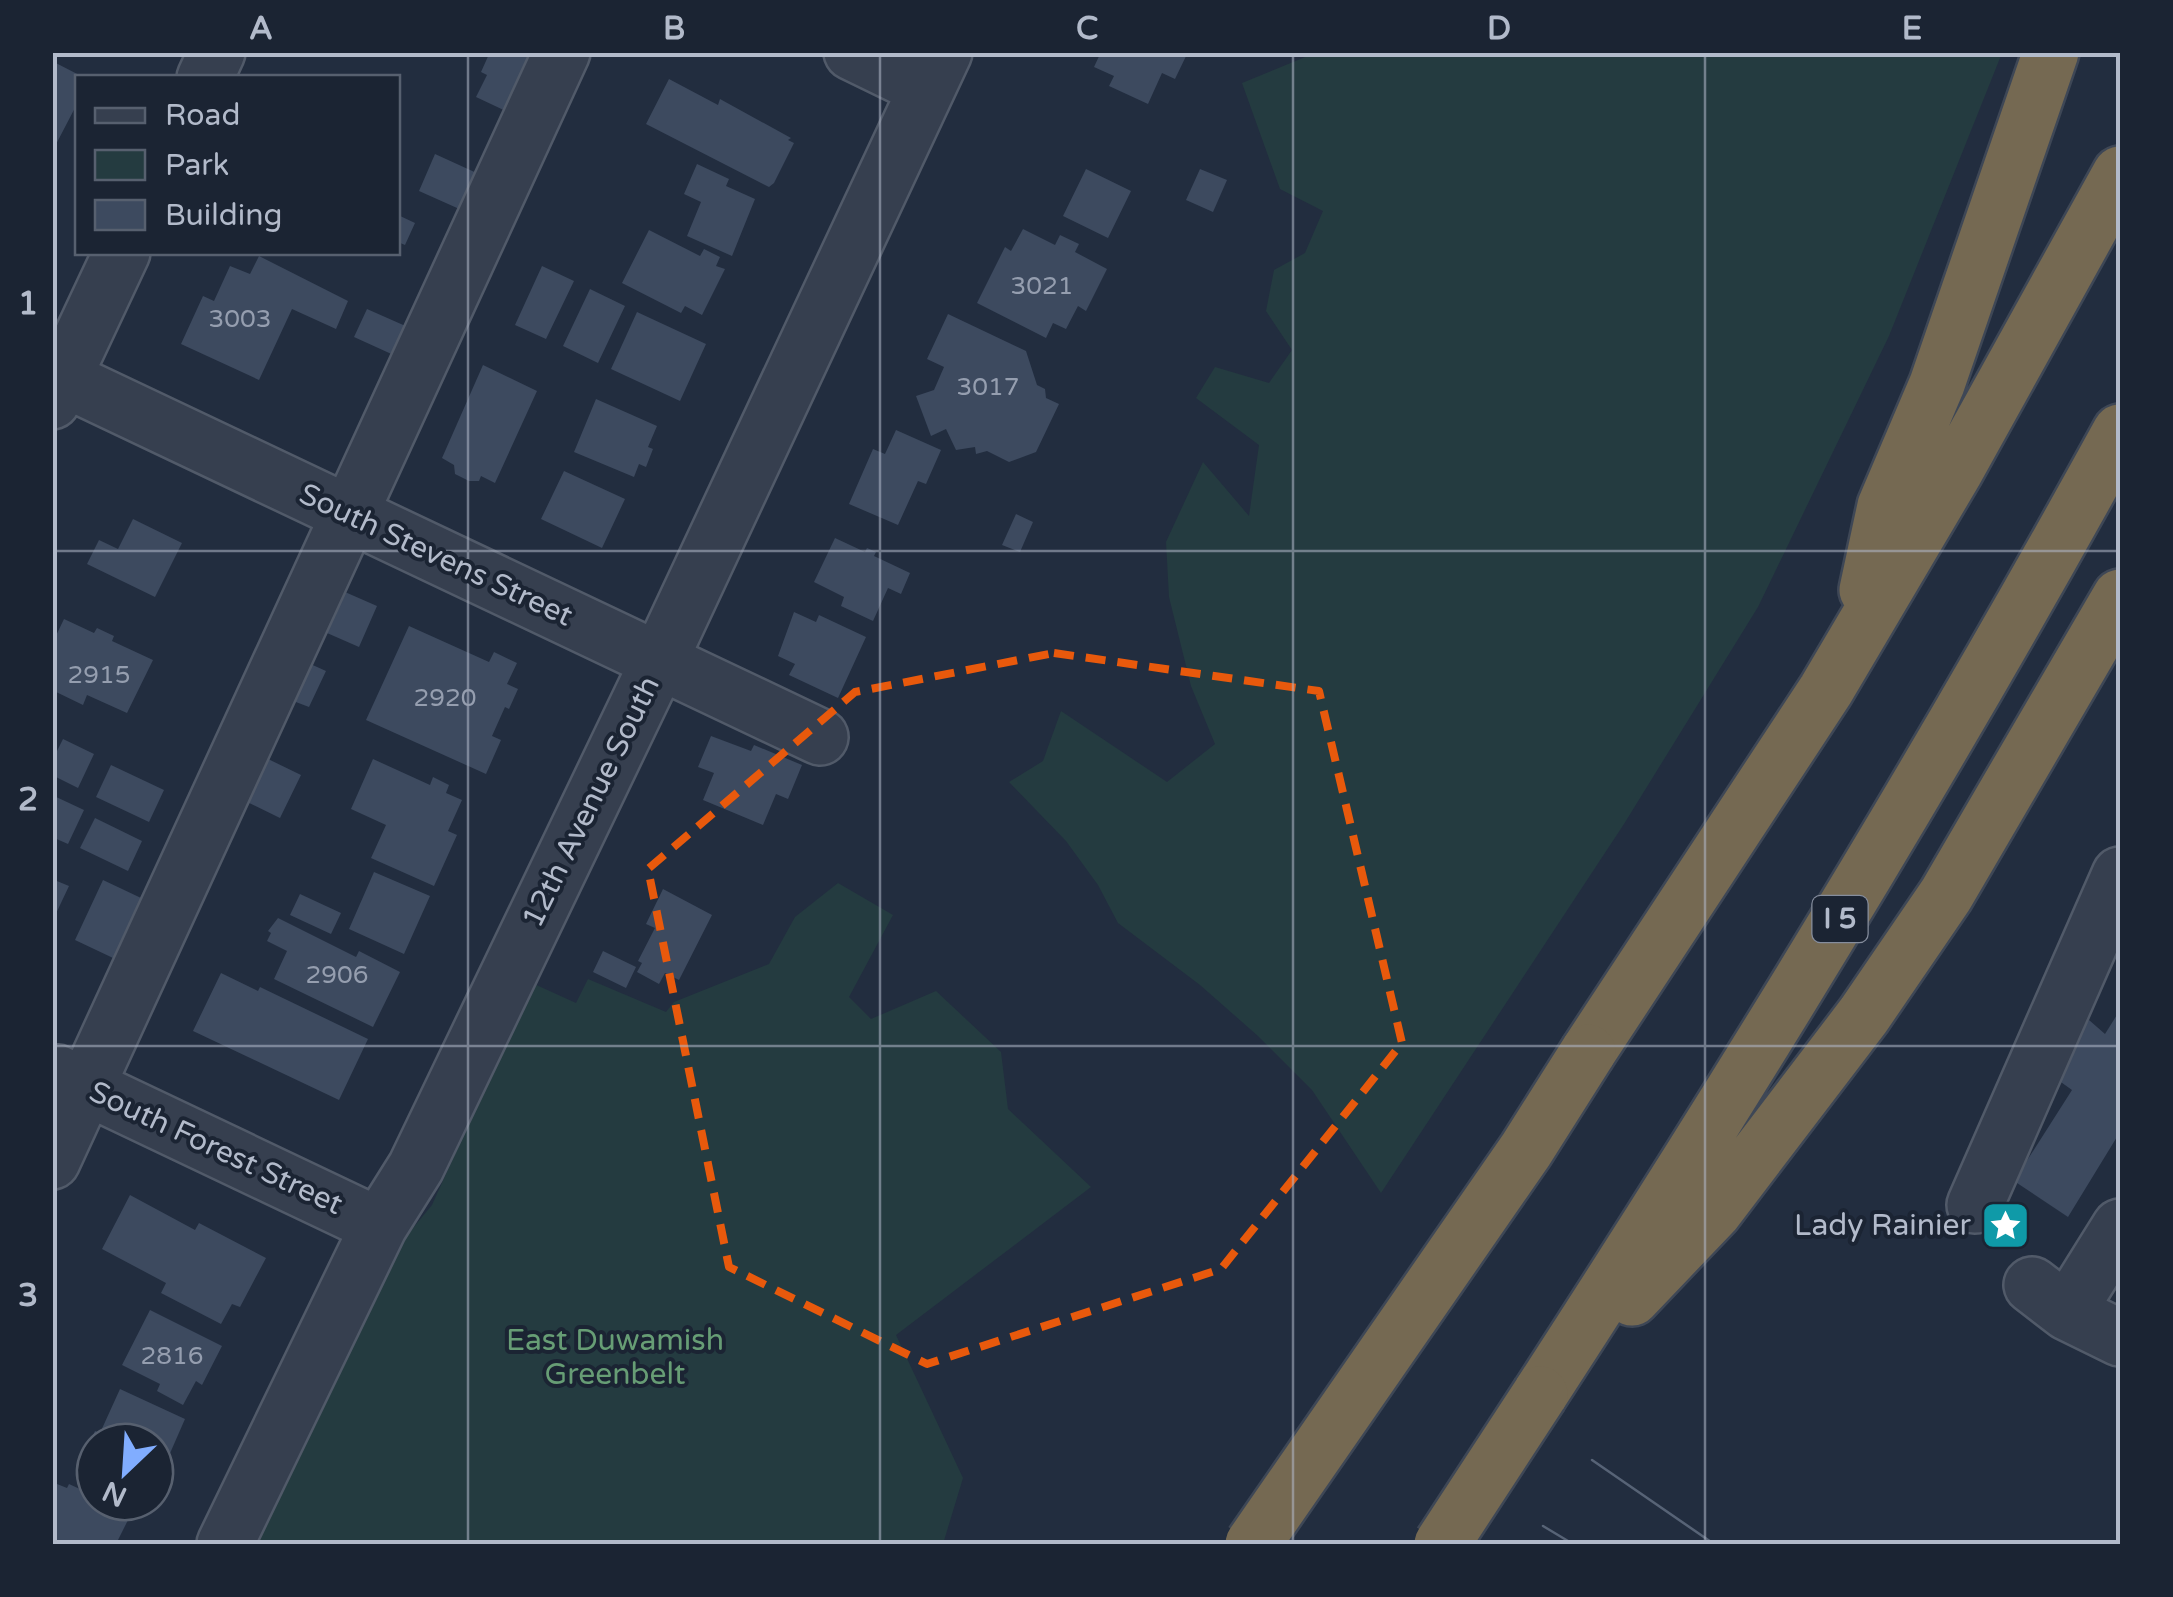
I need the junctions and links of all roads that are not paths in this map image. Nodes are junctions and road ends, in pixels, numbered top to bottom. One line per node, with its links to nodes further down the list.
1 (562, 52): 11 (street)
2 (852, 52): 5 (street)
3 (2051, 52): 9 (highway)
4 (2091, 52): 9 (highway)
5 (935, 70): 14 (street, 12th Avenue South)
6 (2120, 174): 13 (highway)
7 (120, 255): 8 (street)
8 (56, 384): 11 (street, South Stevens Street)
9 (1937, 384): 13 (highway)
10 (2120, 432): 23 (highway, I 5)
11 (352, 515): 14 (street, South Stevens Street); 17 (street)
12 (2120, 597): 23 (highway)
13 (1858, 632): 25 (highway, bridge)
14 (659, 661): 15 (street, South Stevens Street); 20 (street, 12th Avenue South)
15 (820, 737)
16 (2120, 875): 19 (street)
17 (70, 1079): 18 (street); 20 (street, South Forest Street)
18 (52, 1161)
19 (1974, 1205)
20 (379, 1226): 24 (street, 12th Avenue South)
21 (2120, 1227): 22 (street)
22 (2120, 1338)
23 (1540, 1394): 26 (highway, I 5, bridge)
24 (224, 1544)
25 (1253, 1544)
26 (1442, 1544)

